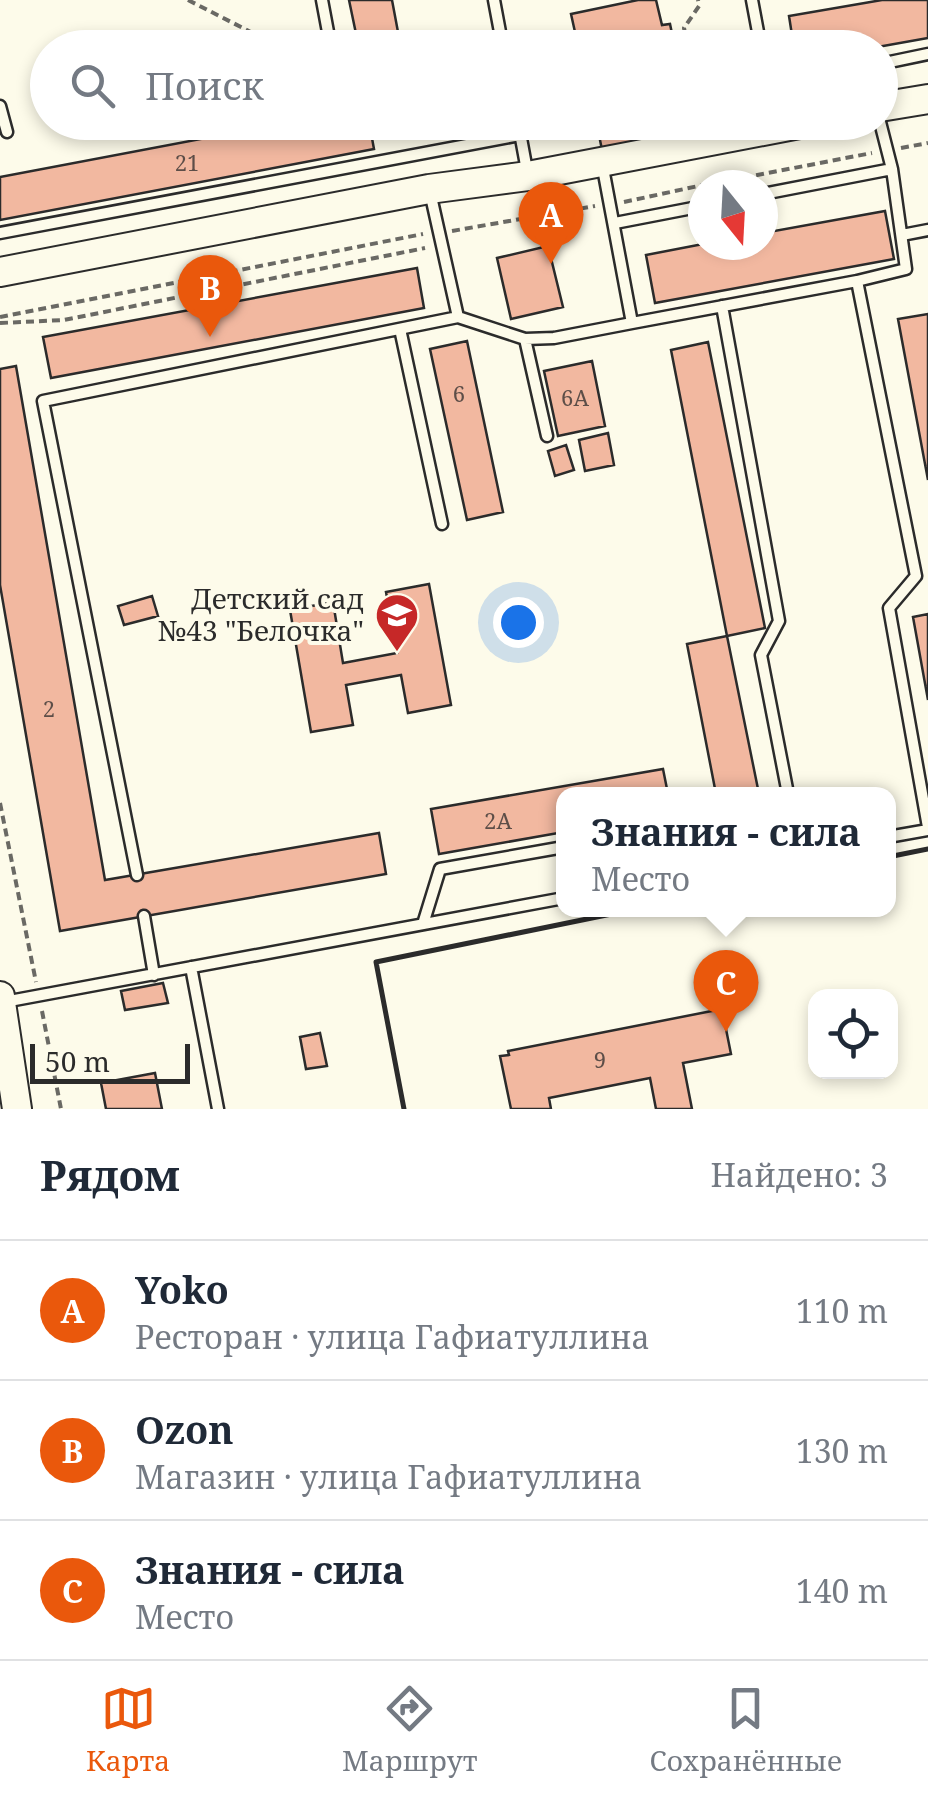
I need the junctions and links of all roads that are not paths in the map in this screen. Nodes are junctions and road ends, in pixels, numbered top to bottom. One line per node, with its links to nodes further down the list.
1 (322, 0): 4 (lane)
2 (494, 0): 5 (lane)
3 (752, 0): 6 (lane)
4 (328, 30)
5 (500, 30)
6 (758, 30)
7 (928, 54): 8 (lane)
8 (898, 60)
9 (928, 99): 10 (street)
10 (898, 105)
11 (0, 106): 12 (lane)
12 (7, 132)
13 (464, 140): 25 (lane)
14 (521, 140): 19 (lane)
15 (709, 140): 17 (street)
16 (884, 140): 18 (lane)
17 (602, 162): 19 (street); 23 (lane)
18 (892, 169): 21 (lane); 26 (lane)
19 (528, 176): 20 (street)
20 (429, 189): 27 (street); 30 (lane)
21 (778, 191)
22 (688, 209): 23 (lane)
23 (615, 223): 31 (lane)
24 (928, 230): 26 (lane)
25 (0, 233)
26 (902, 235): 28 (lane)
27 (0, 272)
28 (857, 281): 29 (lane); 37 (lane)
29 (722, 306): 31 (lane); 36 (lane)
30 (458, 318): 32 (lane); 33 (lane)
31 (632, 323): 33 (lane)
32 (400, 329): 35 (lane); 40 (lane)
33 (525, 339): 34 (lane)
34 (547, 436)
35 (442, 524)
36 (787, 787)
37 (928, 828): 38 (lane)
38 (896, 835)
39 (556, 848): 43 (lane)
40 (137, 875)
41 (556, 899): 43 (lane)
42 (144, 916): 45 (lane)
43 (424, 924): 44 (lane)
44 (191, 967): 45 (lane); 48 (lane)
45 (154, 974): 46 (lane)
46 (1, 1000): 47 (street)
47 (17, 1109)
48 (218, 1109)

